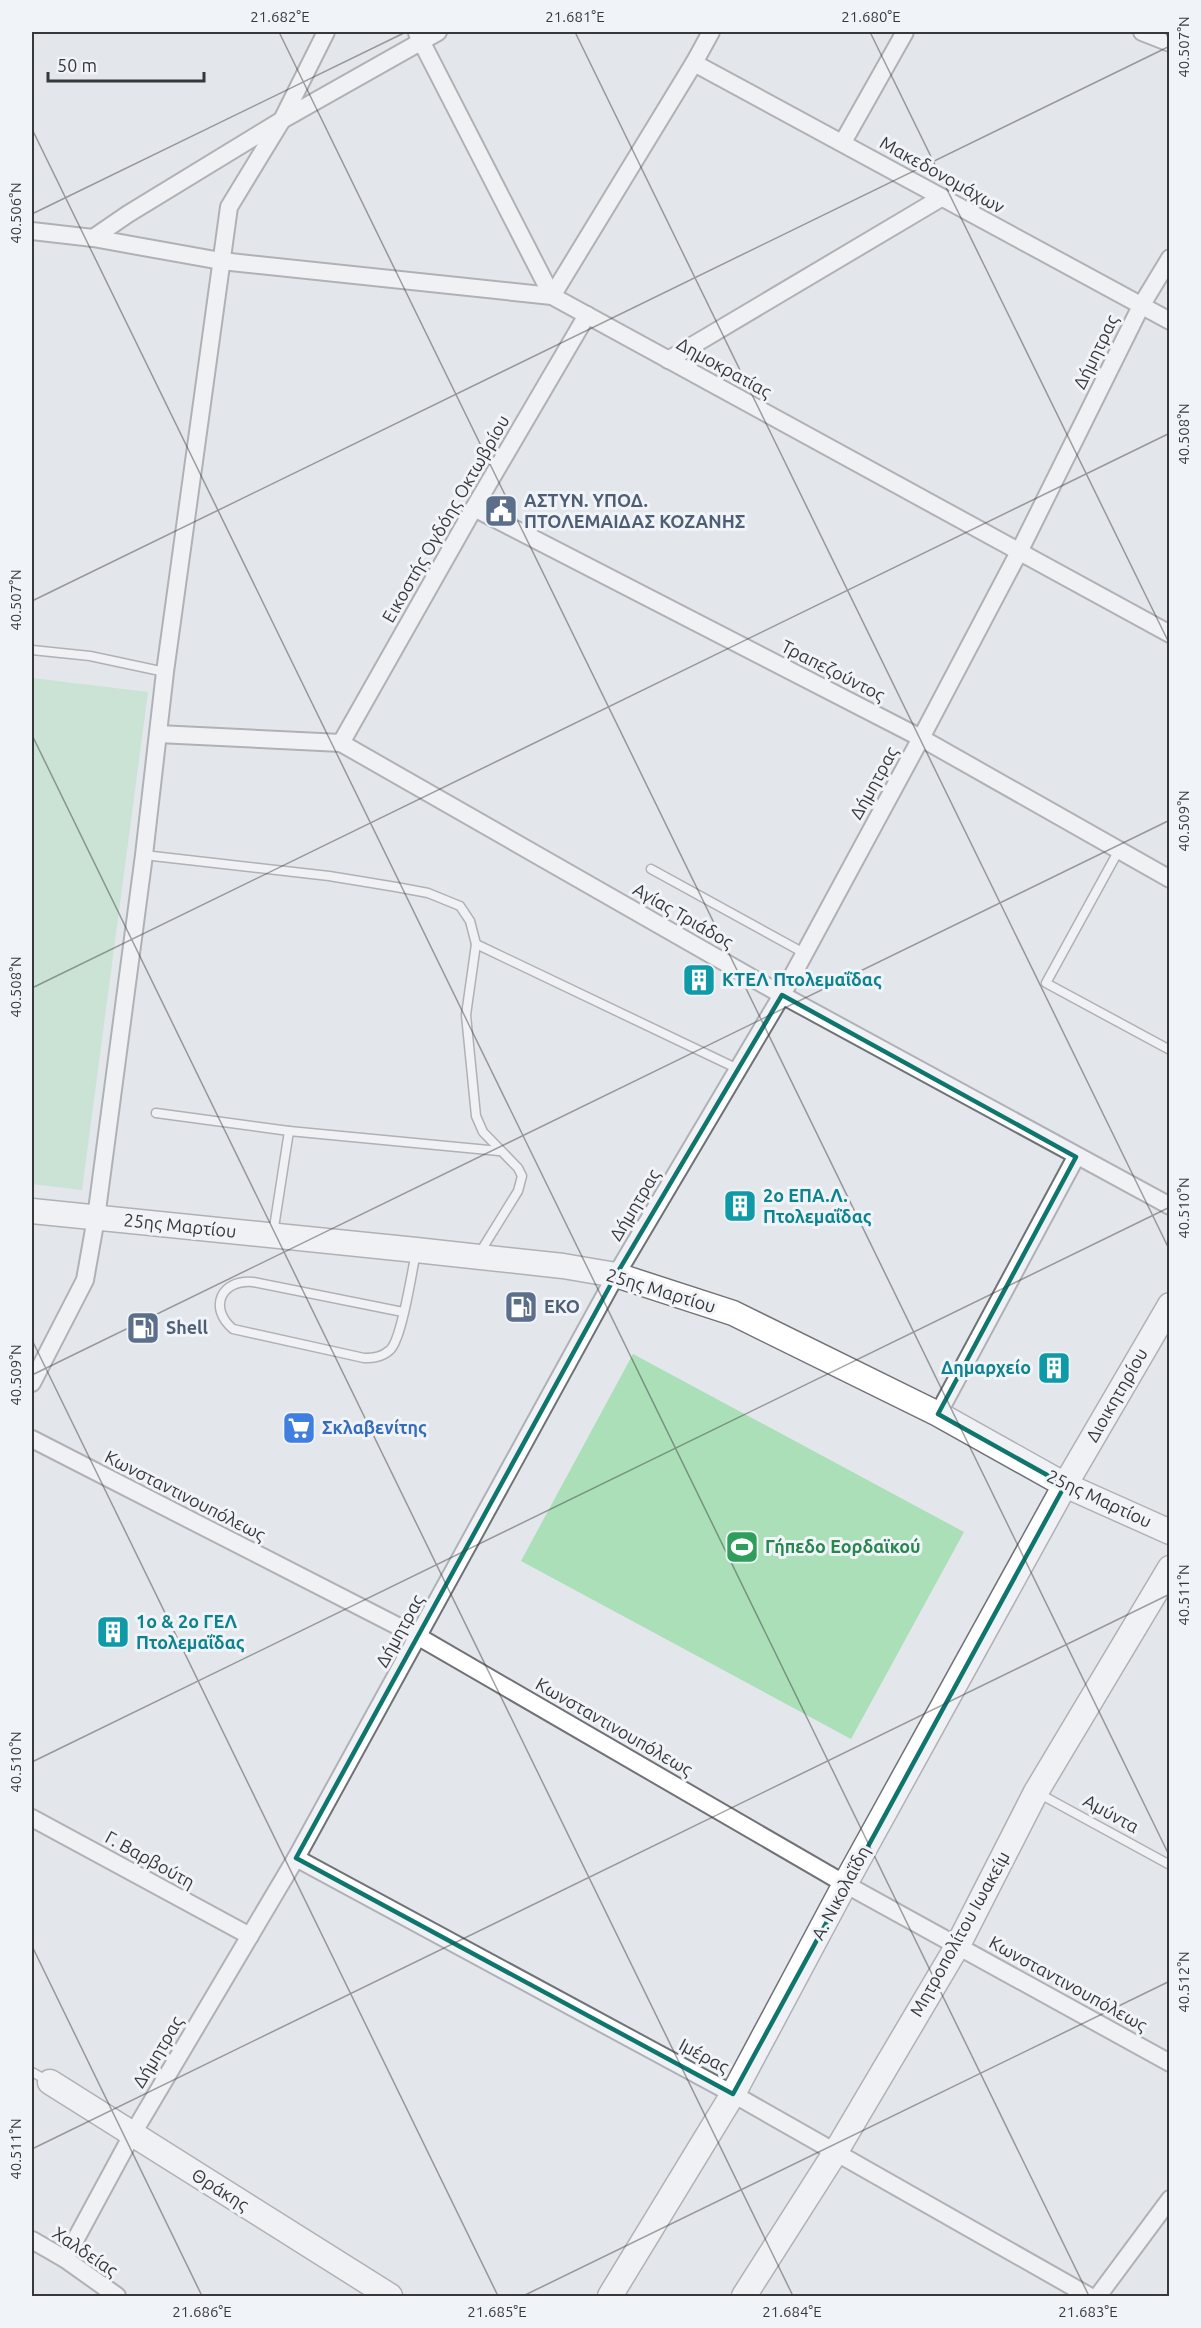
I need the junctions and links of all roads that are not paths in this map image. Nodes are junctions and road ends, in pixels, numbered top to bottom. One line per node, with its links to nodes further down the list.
1 (326, 32): 9 (street)
2 (438, 32): 6 (street)
3 (711, 32): 8 (street)
4 (905, 32): 10 (street)
5 (1142, 32): 7 (street)
6 (419, 36): 9 (street); 16 (street)
7 (1170, 43)
8 (694, 63): 10 (street, Μακεδονομάχων); 16 (street)
9 (282, 120): 13 (street); 15 (street)
10 (843, 142): 11 (street, Μακεδονομάχων)
11 (941, 198): 17 (street, Μακεδονομάχων); 20 (street)
12 (32, 231): 13 (street, Δημοκρατίας)
13 (93, 238): 15 (street, Δημοκρατίας)
14 (1170, 258): 17 (street, Δήμητρας)
15 (221, 261): 16 (street, Δημοκρατίας); 25 (street)
16 (552, 296): 18 (street, Δημοκρατίας)
17 (1141, 306): 19 (street, Μακεδονομάχων); 22 (street, Δήμητρας)
18 (586, 315): 20 (street, Δημοκρατίας); 21 (street, Εικοστής Ογδόης Οκτωβρίου)
19 (1170, 321)
20 (668, 360): 22 (street, Δημοκρατίας)
21 (474, 508): 27 (street, Τραπεζούντος); 28 (street, Εικοστής Ογδόης Οκτωβρίου)
22 (1019, 552): 23 (street, Δημοκρατίας); 27 (street, Δήμητρας)
23 (1170, 634)
24 (32, 650): 25 (lane)
25 (165, 672): 26 (street)
26 (158, 734): 28 (street, Αγίας Τριάδος); 30 (street)
27 (921, 738): 29 (street, Τραπεζούντος); 34 (street, Δήμητρας)
28 (341, 743): 35 (street, Αγίας Τριάδος)
29 (1119, 850): 32 (street, Τραπεζούντος); 36 (lane)
30 (144, 855): 33 (lane); 44 (street)
31 (651, 868): 34 (lane)
32 (1170, 879)
33 (476, 945): 37 (lane); 40 (lane)
34 (804, 953): 35 (street, Δήμητρας)
35 (782, 995): 37 (street, Δήμητρας); 41 (street, Αγίας Τριάδος)
36 (1170, 1050)
37 (738, 1069): 48 (street, Δήμητρας)
38 (156, 1113): 39 (lane)
39 (289, 1131): 40 (lane); 45 (lane)
40 (500, 1151): 47 (lane)
41 (1076, 1157): 42 (street, Αγίας Τριάδος); 52 (street)
42 (1170, 1206)
43 (32, 1210): 44 (street, 25ης Μαρτίου)
44 (96, 1218): 45 (street, 25ης Μαρτίου); 51 (street)
45 (272, 1235): 46 (street, 25ης Μαρτίου)
46 (417, 1250): 47 (street, 25ης Μαρτίου); 50 (lane)
47 (477, 1257): 48 (street, 25ης Μαρτίου)
48 (616, 1275): 52 (street, 25ης Μαρτίου); 57 (street, Δήμητρας)
49 (1170, 1305): 54 (street, Διοικητηρίου)
50 (403, 1312): 50 (lane)
51 (32, 1383)
52 (938, 1414): 54 (street, 25ης Μαρτίου)
53 (32, 1439): 57 (street, Κωνσταντινουπόλεως)
54 (1065, 1485): 55 (street, 25ης Μαρτίου); 62 (street, Α. Νικολαΐδη)
55 (1170, 1532)
56 (1170, 1568): 58 (street, Μητροπολίτου Ιωακείμ)
57 (419, 1637): 60 (street, Δήμητρας); 62 (street, Κωνσταντινουπόλεως)
58 (1036, 1792): 61 (lane, Αμύντα); 64 (street, Μητροπολίτου Ιωακείμ)
59 (32, 1818): 63 (street, Γ. Βαρβούτη)
60 (296, 1858): 63 (street, Δήμητρας); 67 (street, Ιμέρας)
61 (1170, 1865)
62 (845, 1884): 64 (street, Κωνσταντινουπόλεως); 67 (street, Α. Νικολαΐδη)
63 (250, 1936): 68 (street, Δήμητρας)
64 (958, 1945): 65 (street, Κωνσταντινουπόλεως); 69 (street, Μητροπολίτου Ιωακείμ)
65 (1170, 2063)
66 (41, 2077): 68 (street, Θράκης)
67 (733, 2094): 69 (street, Ιμέρας); 75 (street, Α. Νικολαΐδη)
68 (132, 2135): 72 (street, Δήμητρας); 74 (street, Θράκης)
69 (835, 2153): 76 (street, Μητροπολίτου Ιωακείμ); 77 (street, Ιμέρας)
70 (1170, 2199): 78 (street)
71 (34, 2245): 72 (street, Χαλδείας)
72 (65, 2259): 73 (street, Χαλδείας)
73 (117, 2296)
74 (390, 2296)
75 (610, 2296)
76 (744, 2296)
77 (1089, 2296)
78 (1098, 2296)

